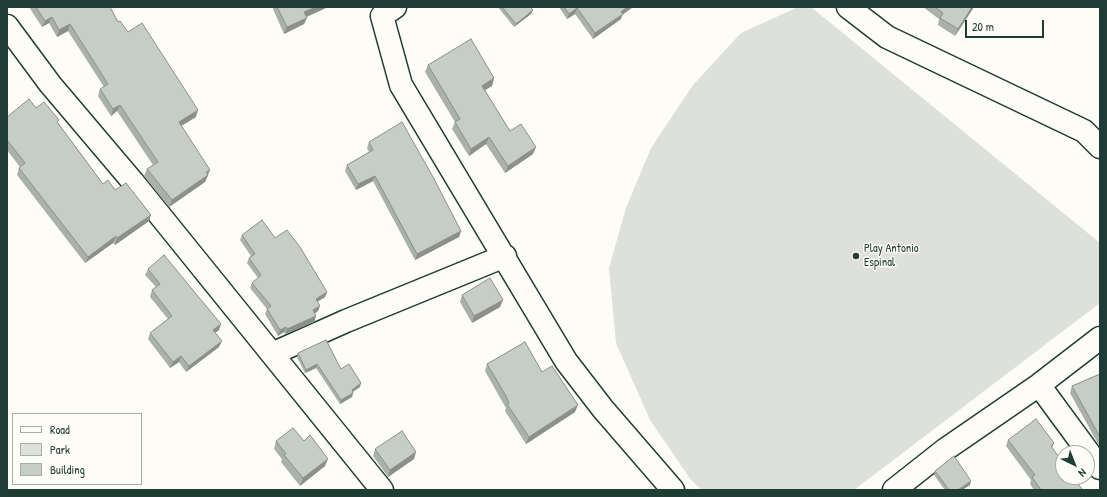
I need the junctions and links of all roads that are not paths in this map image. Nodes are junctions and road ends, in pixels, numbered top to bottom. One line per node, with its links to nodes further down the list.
1 (395, 7): 5 (street)
2 (848, 7): 4 (street)
3 (7, 26): 7 (street)
4 (1100, 147)
5 (505, 256): 7 (street); 11 (street)
6 (1100, 338): 8 (street)
7 (272, 354): 10 (street)
8 (1039, 385): 9 (street); 12 (street)
9 (1100, 468)
10 (382, 490)
11 (673, 490)
12 (894, 490)

